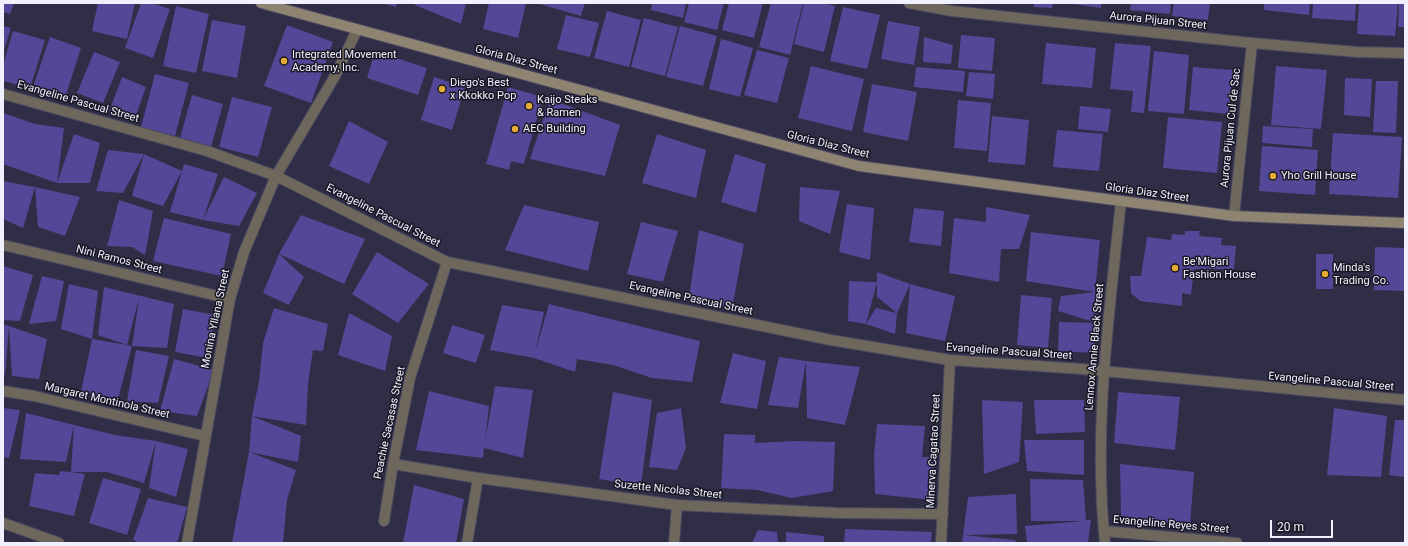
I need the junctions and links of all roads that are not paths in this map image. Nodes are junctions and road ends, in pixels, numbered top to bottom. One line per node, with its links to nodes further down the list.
1 (261, 3): 3 (street, Gloria Diaz Street)
2 (909, 3): 4 (street, Aurora Pijuan Street)
3 (358, 30): 7 (street, Monina Yllana Street); 8 (street, Gloria Diaz Street)
4 (1252, 43): 5 (street, Aurora Pijuan Street); 9 (street, Aurora Pijuan Cul de Sac)
5 (1405, 53)
6 (3, 94): 7 (street, Evangeline Pascual Street)
7 (276, 176): 12 (street, Evangeline Pascual Street); 13 (street, Monina Yllana Street)
8 (1121, 202): 9 (street, Gloria Diaz Street); 15 (street, Lennox Annie Black Street)
9 (1234, 216): 10 (street, Gloria Diaz Street)
10 (1405, 223)
11 (3, 245): 13 (street, Nini Ramos Street)
12 (447, 262): 14 (street, Evangeline Pascual Street); 19 (street, Peachie Sacasas Street)
13 (230, 299): 18 (street, Monina Yllana Street)
14 (950, 360): 15 (street, Evangeline Pascual Street); 22 (street, Minerva Cagatao Street)
15 (1103, 373): 17 (street, Evangeline Pascual Street); 25 (street, Lennox Annie Black Street)
16 (3, 392): 18 (street, Margaret Montinola Street)
17 (1405, 400)
18 (205, 436): 27 (street, Monina Yllana Street)
19 (393, 464): 20 (street, Suzette Nicolas Street); 23 (street, Peachie Sacasas Street)
20 (478, 478): 21 (street, Suzette Nicolas Street); 28 (street)
21 (677, 505): 22 (street, Suzette Nicolas Street); 29 (street)
22 (942, 514): 30 (street, Minerva Cagatao Street)
23 (384, 521)
24 (3, 523): 26 (street)
25 (1104, 531): 31 (street, Lennox Annie Black Street); 32 (street, Evangeline Reyes Street)
26 (59, 543)
27 (187, 543)
28 (467, 543)
29 (674, 543)
30 (941, 543)
31 (1105, 543)
32 (1237, 543)

